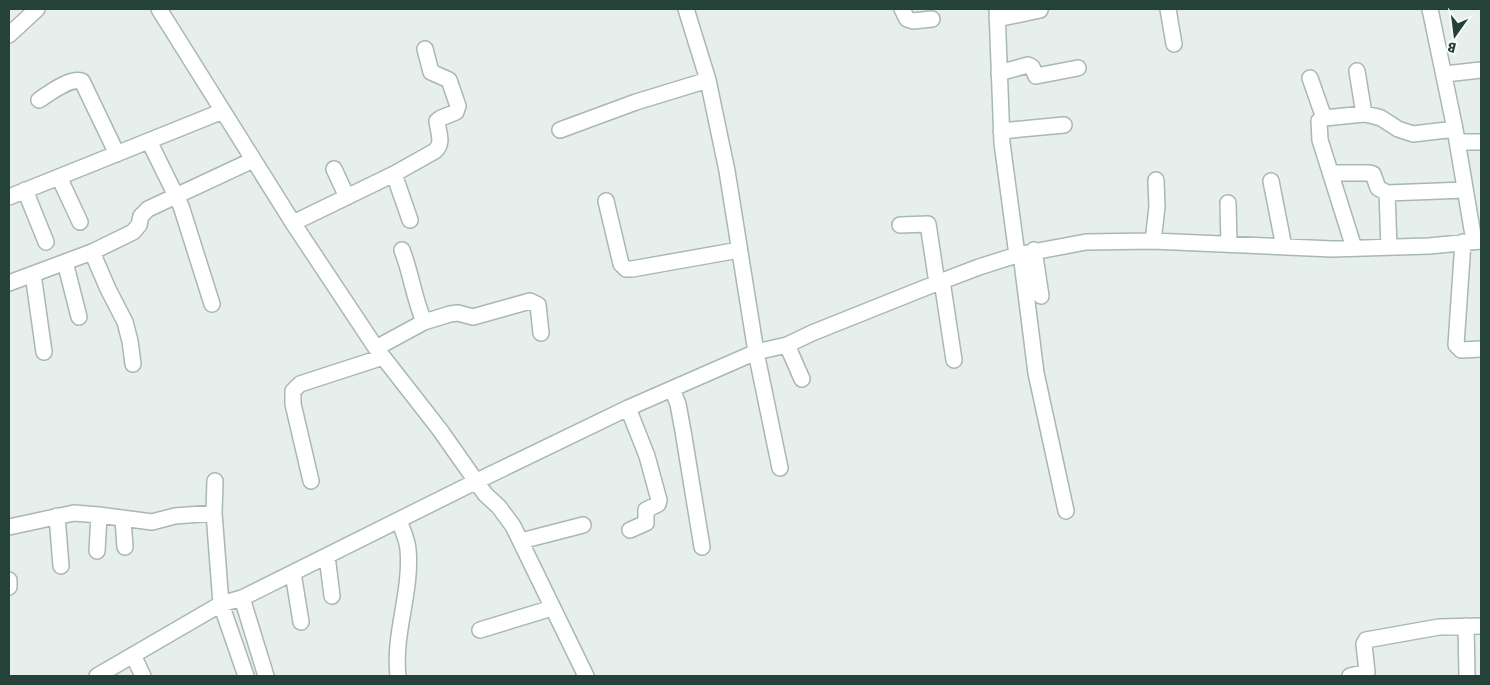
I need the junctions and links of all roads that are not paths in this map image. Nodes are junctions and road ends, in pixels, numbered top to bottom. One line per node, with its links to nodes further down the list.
1 (37, 9): 10 (street)
2 (159, 9): 21 (street)
3 (686, 9): 19 (street)
4 (902, 9): 9 (street)
5 (1168, 9): 11 (street)
6 (1430, 9): 17 (street)
7 (1040, 10): 8 (street)
8 (997, 14): 16 (street)
9 (932, 19)
10 (9, 35)
11 (1174, 44)
12 (425, 49): 34 (street)
13 (1078, 68): 16 (street)
14 (1481, 70): 17 (street)
15 (1357, 71): 22 (street)
16 (999, 73): 26 (street)
17 (1445, 74): 27 (street)
18 (1310, 78): 23 (street)
19 (708, 80): 25 (street); 58 (street)
20 (39, 100): 30 (street)
21 (223, 111): 28 (street); 31 (street)
22 (1364, 114): 23 (street); 27 (street)
23 (1324, 118): 33 (street)
24 (1064, 125): 26 (street)
25 (560, 130)
26 (1001, 131): 60 (street)
27 (1456, 135): 29 (street); 39 (street)
28 (150, 141): 30 (street); 41 (street)
29 (1481, 142)
30 (116, 154): 35 (street)
31 (253, 160): 41 (street); 48 (street)
32 (334, 169): 43 (street)
33 (1332, 173): 40 (street); 56 (street)
34 (394, 174): 43 (street); 46 (street)
35 (59, 177): 38 (street); 47 (street)
36 (1156, 180): 50 (street)
37 (1271, 181): 54 (street)
38 (25, 190): 42 (street); 52 (street)
39 (1465, 190): 40 (street); 51 (street)
40 (1387, 193): 55 (street)
41 (174, 196): 59 (street); 66 (street)
42 (9, 197)
43 (347, 197): 48 (street)
44 (606, 201): 58 (street)
45 (1228, 203): 53 (street)
46 (410, 220)
47 (80, 222)
48 (293, 223): 74 (street)
49 (900, 225): 63 (street)
50 (1153, 241): 53 (street); 60 (street)
51 (1473, 241): 55 (street); 71 (street)
52 (46, 242)
53 (1229, 244): 54 (street)
54 (1284, 247): 56 (street)
55 (1389, 247): 56 (street)
56 (1354, 248)
57 (402, 250): 68 (street)
58 (739, 250): 73 (street)
59 (92, 252): 61 (street); 76 (street)
60 (1024, 253): 63 (street); 65 (street); 84 (street)
61 (65, 262): 62 (street); 67 (street)
62 (33, 274): 64 (street); 72 (street)
63 (939, 282): 70 (street); 75 (street)
64 (9, 283)
65 (1041, 296)
66 (212, 304)
67 (79, 317)
68 (424, 322): 69 (street); 74 (street)
69 (541, 333)
70 (787, 345): 73 (street); 77 (street)
71 (1481, 349)
72 (44, 352)
73 (756, 352): 78 (street); 80 (street)
74 (380, 353): 82 (street); 83 (street)
75 (954, 360)
76 (133, 364)
77 (802, 379)
78 (672, 389): 79 (street); 95 (street)
79 (628, 408): 82 (street); 92 (street)
80 (780, 468)
81 (215, 481): 85 (street)
82 (477, 481): 89 (street); 93 (street)
83 (311, 482)
84 (1066, 511)
85 (214, 513): 88 (street); 103 (street)
86 (99, 515): 87 (street); 88 (street); 96 (street)
87 (56, 516): 91 (street); 98 (street)
88 (123, 519): 94 (street)
89 (399, 520): 97 (street); 115 (street)
90 (583, 525): 93 (street)
91 (9, 527)
92 (630, 530)
93 (520, 541): 104 (street)
94 (125, 547)
95 (702, 548)
96 (97, 551)
97 (327, 556): 99 (street); 102 (street)
98 (61, 566)
99 (293, 573): 103 (street); 105 (street)
100 (9, 580): 101 (street)
101 (9, 587)
102 (332, 596)
103 (232, 601): 109 (street); 113 (street); 114 (street)
104 (552, 608): 108 (street); 110 (street)
105 (301, 622)
106 (1466, 626): 107 (street); 116 (street); 117 (street)
107 (1481, 626)
108 (480, 630)
109 (133, 655): 111 (street); 112 (street)
110 (580, 675)
111 (97, 676)
112 (143, 676)
113 (246, 676)
114 (266, 676)
115 (398, 676)
116 (1350, 676)
117 (1467, 676)

